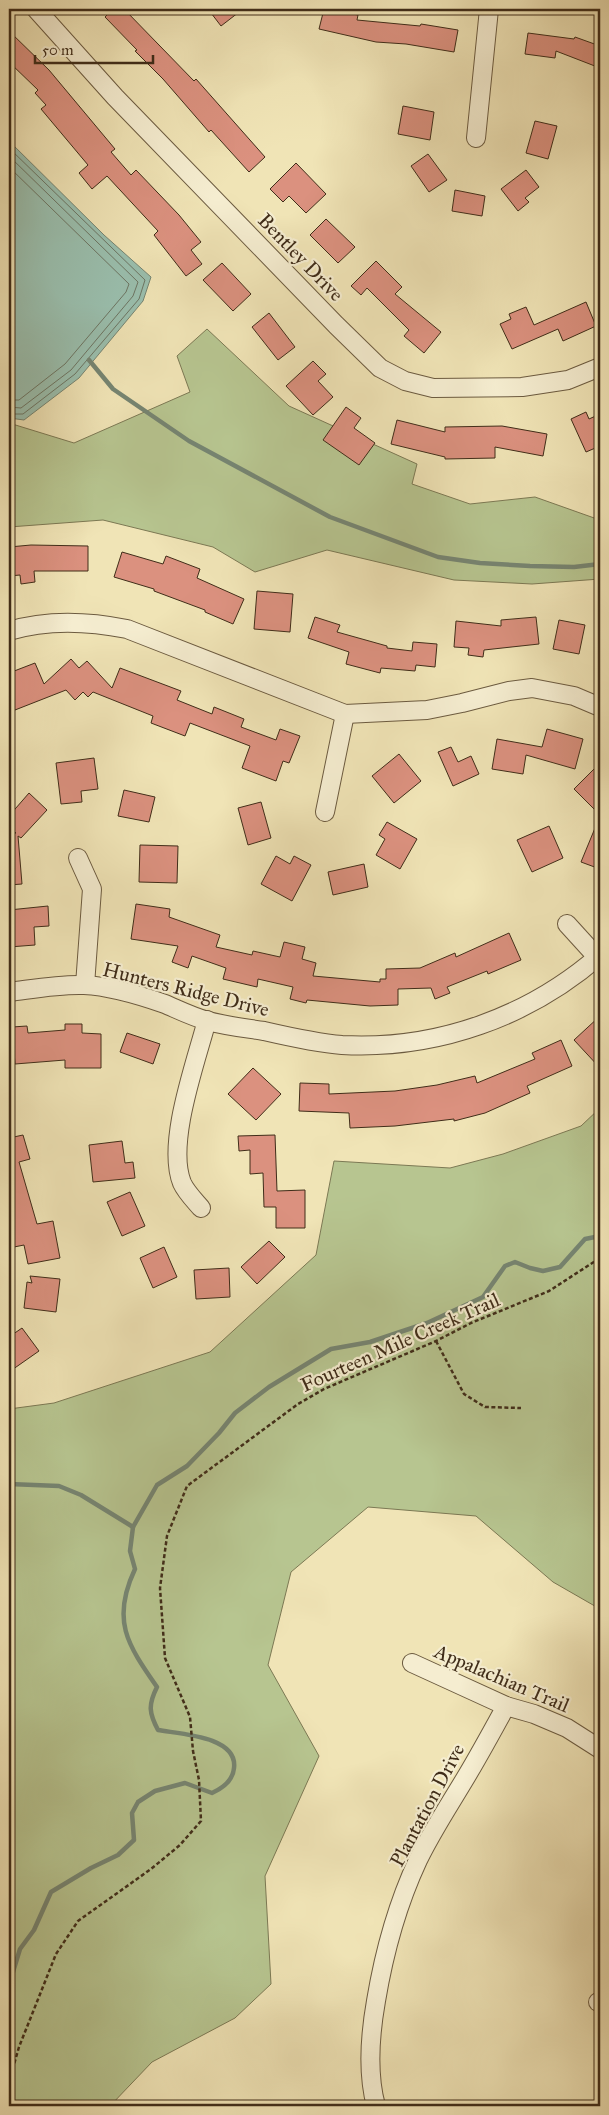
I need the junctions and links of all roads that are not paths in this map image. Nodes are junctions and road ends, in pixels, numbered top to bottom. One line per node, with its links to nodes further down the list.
1 (36, 9): 4 (street, Bentley Drive)
2 (489, 9): 3 (street)
3 (476, 138)
4 (600, 366)
5 (9, 631): 7 (street)
6 (600, 707): 7 (street)
7 (345, 714): 8 (street)
8 (325, 812)
9 (78, 858): 12 (street)
10 (567, 924): 11 (street)
11 (599, 956): 14 (street, Hunters Ridge Drive)
12 (85, 985): 13 (street, Hunters Ridge Drive); 14 (street, Hunters Ridge Drive)
13 (9, 992)
14 (207, 1020): 15 (street)
15 (200, 1208)
16 (412, 1662): 17 (street, Appalachian Trail)
17 (506, 1706): 18 (street, Appalachian Trail); 19 (street, Plantation Drive)
18 (600, 1749)
19 (376, 2106)

